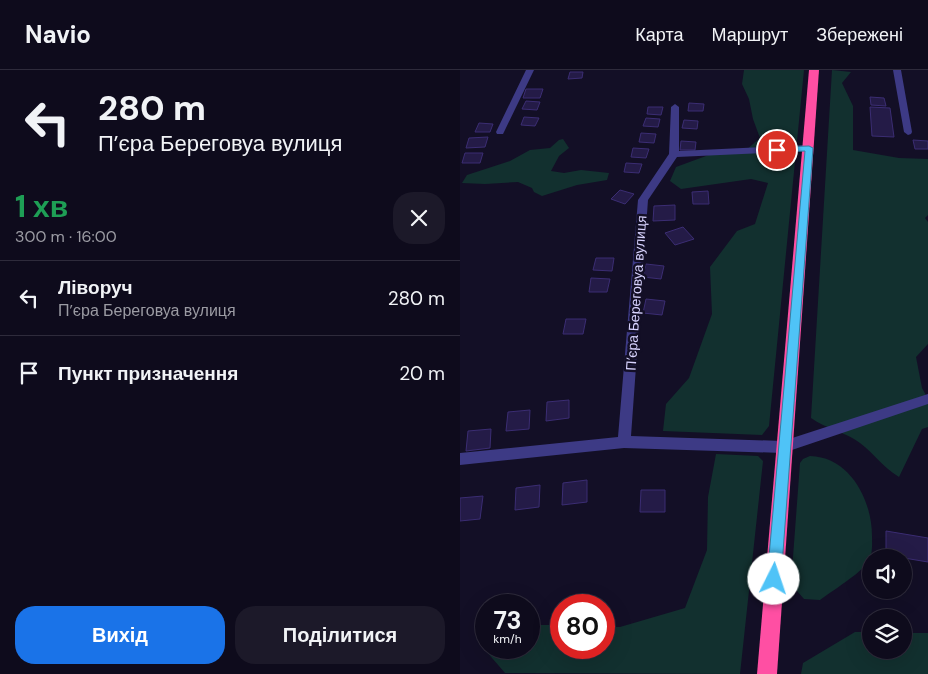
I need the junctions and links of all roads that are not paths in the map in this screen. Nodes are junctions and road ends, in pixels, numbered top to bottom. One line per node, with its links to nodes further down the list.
1 (530, 70): 5 (street)
2 (814, 70): 7 (highway)
3 (897, 70): 6 (street)
4 (675, 107): 8 (street)
5 (500, 132)
6 (908, 132)
7 (809, 148): 8 (street); 11 (highway)
8 (674, 154): 10 (street, П’єра Береговуа вулиця)
9 (928, 399): 11 (street)
10 (624, 442): 11 (street); 12 (street)
11 (783, 447): 13 (highway)
12 (460, 459)
13 (766, 674)

